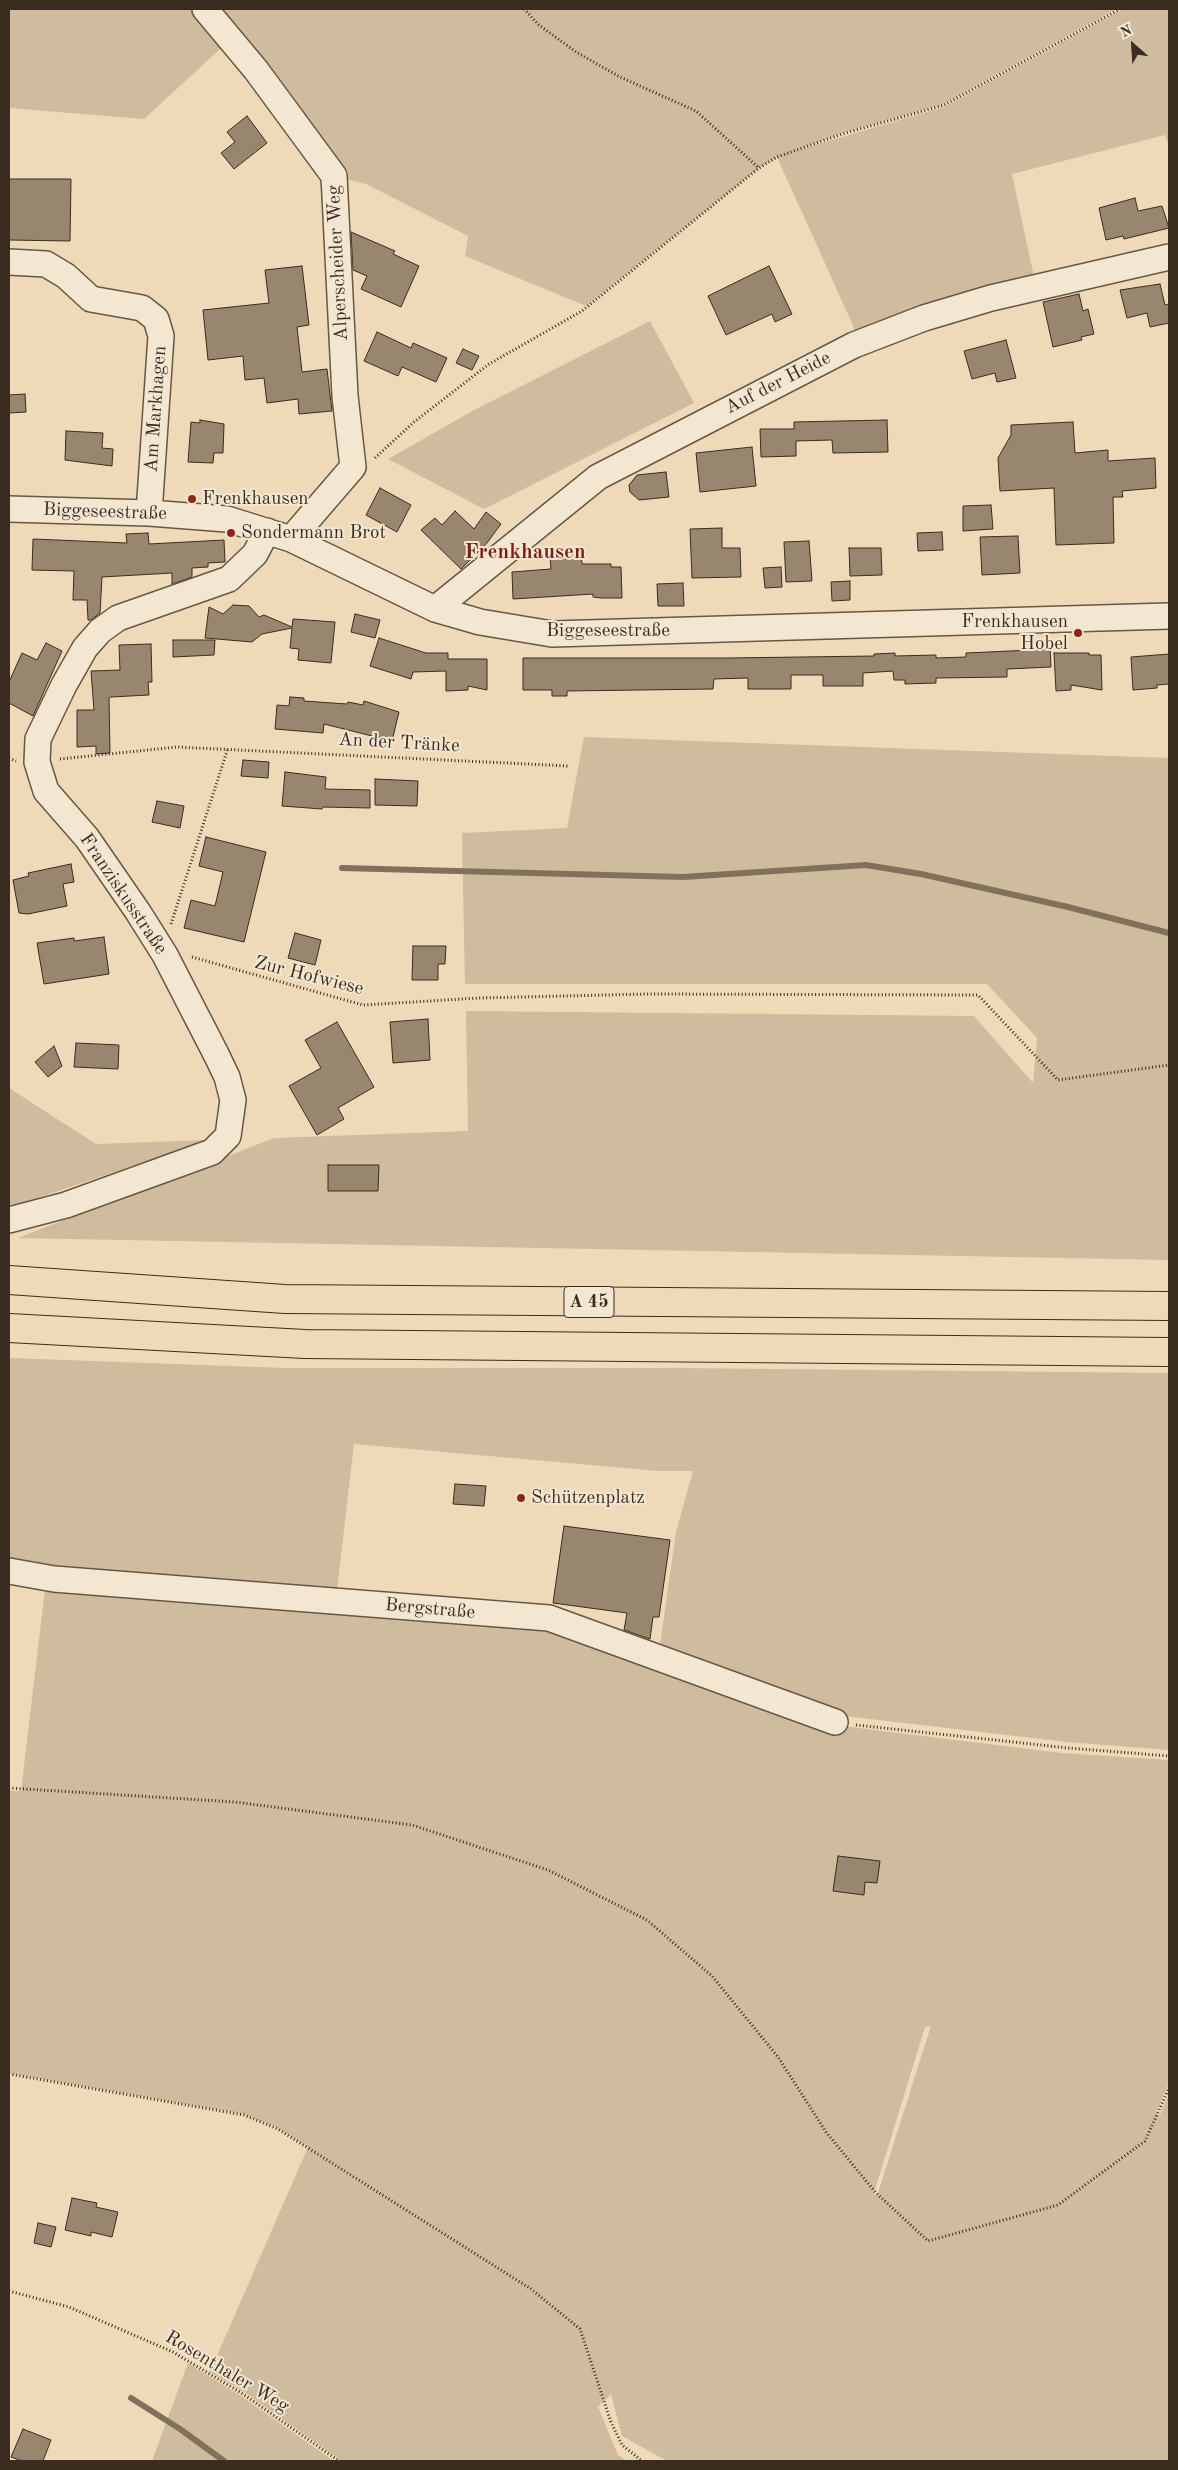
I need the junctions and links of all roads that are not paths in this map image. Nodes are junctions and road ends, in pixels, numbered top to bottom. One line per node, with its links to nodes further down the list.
1 (205, 9): 7 (street, Alperscheider Weg)
2 (1169, 257): 8 (street, Auf der Heide)
3 (9, 262): 5 (street, Am Markhagen)
4 (9, 509): 5 (street, Biggeseestraße)
5 (149, 513): 6 (street, Biggeseestraße)
6 (267, 531): 7 (street, Biggeseestraße); 10 (street, Franziskusstraße)
7 (291, 539): 8 (street, Biggeseestraße)
8 (435, 609): 9 (street, Biggeseestraße)
9 (1169, 616)
10 (9, 1220)
11 (9, 1280): 12 (highway, A 45)
12 (1169, 1306)
13 (9, 1328): 14 (highway)
14 (1169, 1352)
15 (9, 1571): 16 (street, Bergstraße)
16 (835, 1722)

